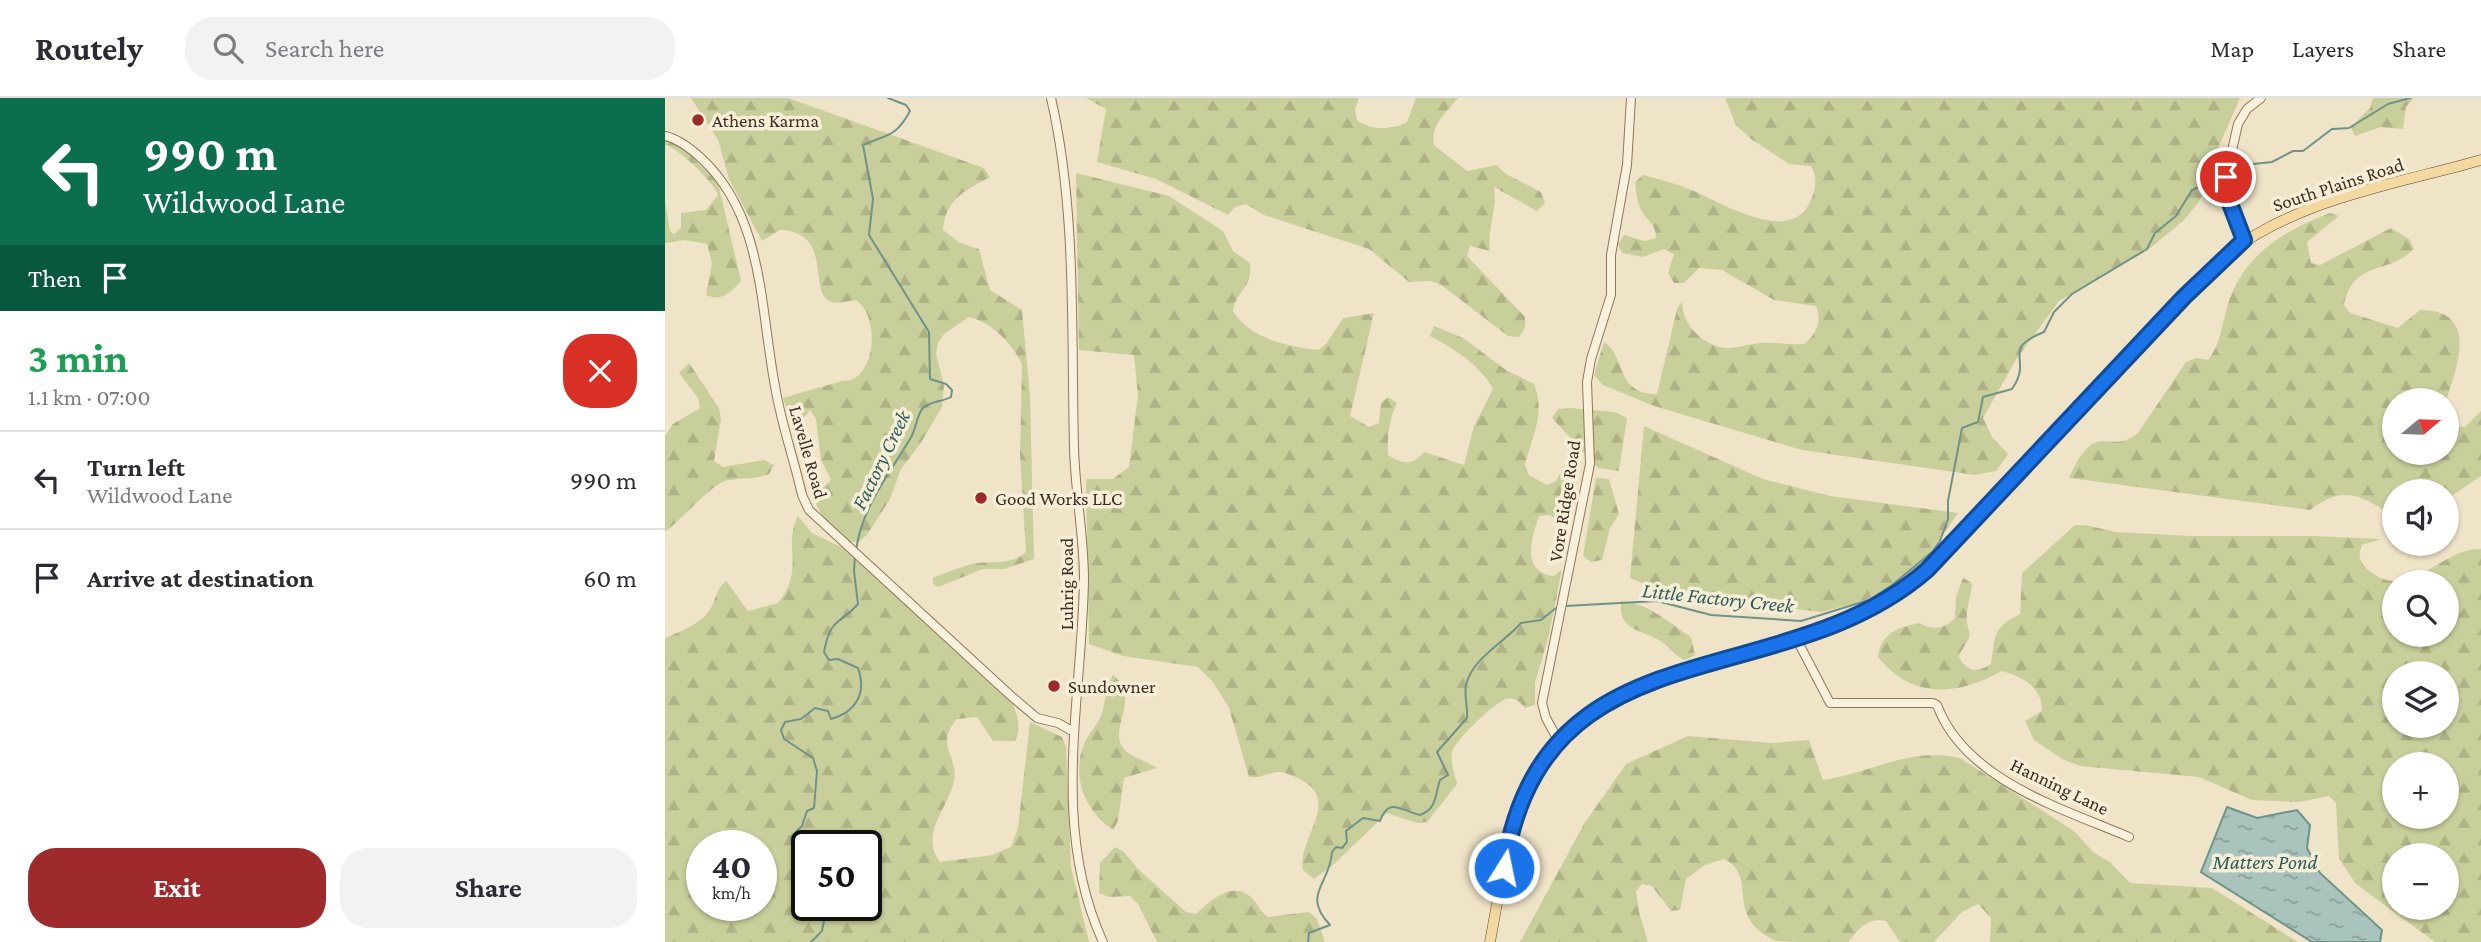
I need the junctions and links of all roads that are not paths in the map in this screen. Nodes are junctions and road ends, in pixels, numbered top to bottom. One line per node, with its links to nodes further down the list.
1 (1051, 98): 8 (street, Luhrig Road)
2 (1631, 98): 9 (street, Vore Ridge Road)
3 (2261, 98): 6 (street)
4 (665, 136): 8 (street, Lavelle Road)
5 (2481, 160): 6 (main road, South Plains Road)
6 (2244, 240): 7 (main road, South Plains Road)
7 (1797, 638): 9 (main road, South Plains Road); 10 (street, Hanning Lane)
8 (1072, 732): 11 (street, Luhrig Road)
9 (1558, 740): 12 (main road, South Plains Road)
10 (2129, 837)
11 (1103, 942)
12 (1490, 942)

